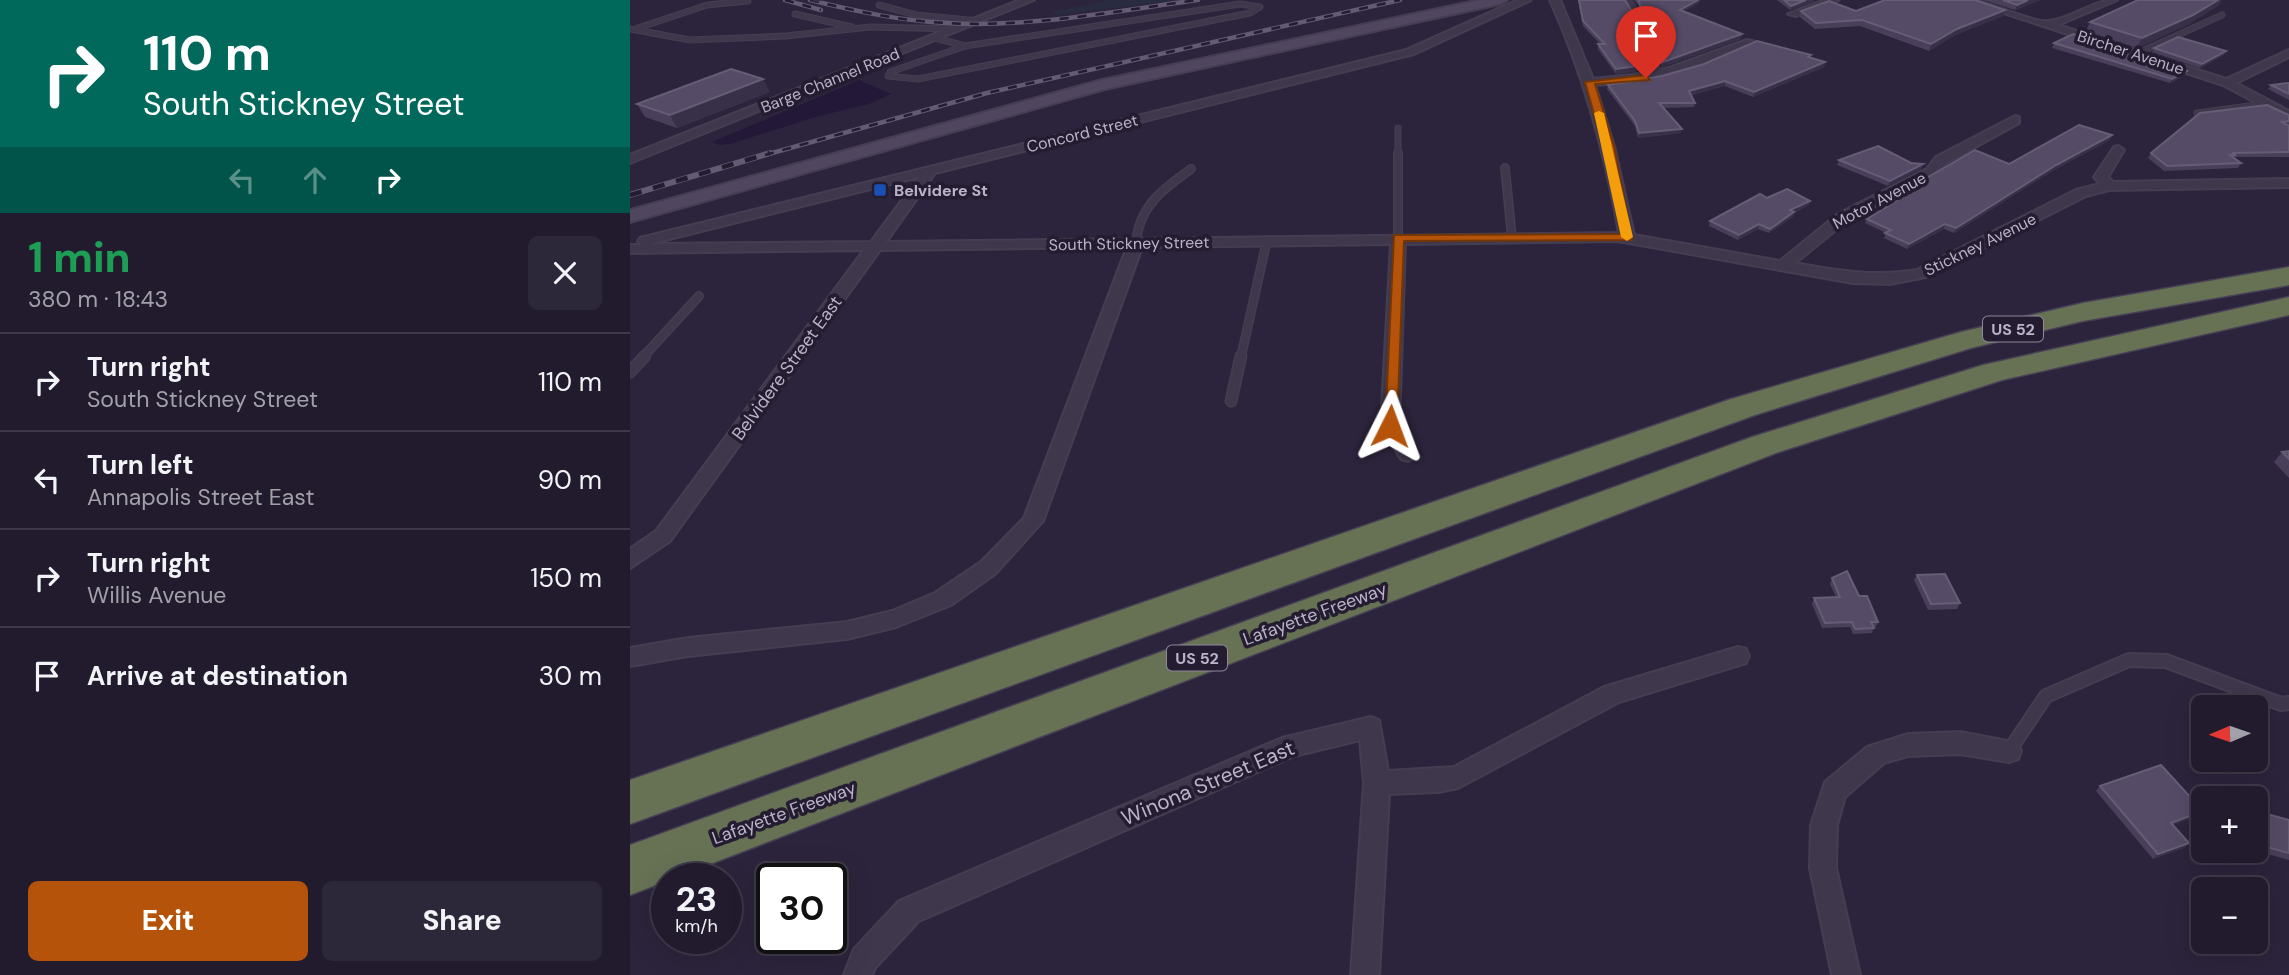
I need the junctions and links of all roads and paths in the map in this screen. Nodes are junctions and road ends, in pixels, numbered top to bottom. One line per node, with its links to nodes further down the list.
1 (1029, 0): 14 (street, Barge Channel Road)
2 (1500, 0): 39 (main road)
3 (1526, 0): 36 (street, Concord Street)
4 (1555, 0): 25 (street)
5 (1628, 0): 24 (lane)
6 (1834, 0): 12 (street)
7 (2112, 0): 15 (street)
8 (748, 1): 17 (lane)
9 (1975, 1): 15 (street, Bircher Avenue)
10 (879, 5): 14 (lane)
11 (795, 14): 16 (lane)
12 (1793, 14)
13 (2222, 15): 23 (lane)
14 (979, 20): 18 (street, Barge Channel Road)
15 (2049, 25): 23 (street, Bircher Avenue)
16 (856, 28): 17 (lane); 18 (lane)
17 (632, 29)
18 (958, 29): 19 (street, Barge Channel Road)
19 (934, 38): 21 (lane); 33 (street, Barge Channel Road)
20 (1751, 42): 24 (street)
21 (965, 46): 21 (lane)
22 (2289, 53): 26 (street)
23 (2137, 54): 26 (street, Bircher Avenue)
24 (1661, 75): 25 (street)
25 (1590, 82): 40 (street)
26 (2227, 83): 27 (street, Bircher Avenue)
27 (2264, 104): 28 (lane); 29 (street, Bircher Avenue)
28 (2197, 113)
29 (2289, 116)
30 (2015, 120): 47 (street, Motor Avenue)
31 (1398, 128): 41 (lane)
32 (2118, 150): 38 (street)
33 (630, 159)
34 (1505, 168): 42 (lane)
35 (1191, 169): 44 (lane)
36 (931, 170): 45 (street, Belvidere Street East); 46 (street, Concord Street)
37 (2289, 183): 38 (street, Stickney Avenue)
38 (2109, 186): 47 (street, Stickney Avenue)
39 (630, 216)
40 (1627, 237): 42 (street, South Stickney Street); 47 (street, Stickney Avenue)
41 (1398, 238): 42 (street, South Stickney Street); 43 (street, South Stickney Street); 53 (street)
42 (1512, 238)
43 (1268, 240): 44 (street, South Stickney Street); 52 (lane)
44 (1136, 243): 45 (street, South Stickney Street); 56 (street)
45 (877, 245): 46 (street, South Stickney Street); 54 (street, Belvidere Street East)
46 (630, 247)
47 (1783, 266)
48 (2289, 276): 60 (highway, US 52)
49 (699, 296): 51 (lane)
50 (2289, 306): 61 (highway, Lafayette Freeway / US 52)
51 (630, 372)
52 (1231, 401)
53 (1408, 455)
54 (632, 559)
55 (1738, 656): 59 (street)
56 (630, 657)
57 (2289, 703): 58 (lane)
58 (2009, 751): 64 (street)
59 (1377, 783): 62 (street, Winona Street East); 63 (street)
60 (630, 802)
61 (630, 870)
62 (858, 975)
63 (1365, 975)
64 (1846, 975)

